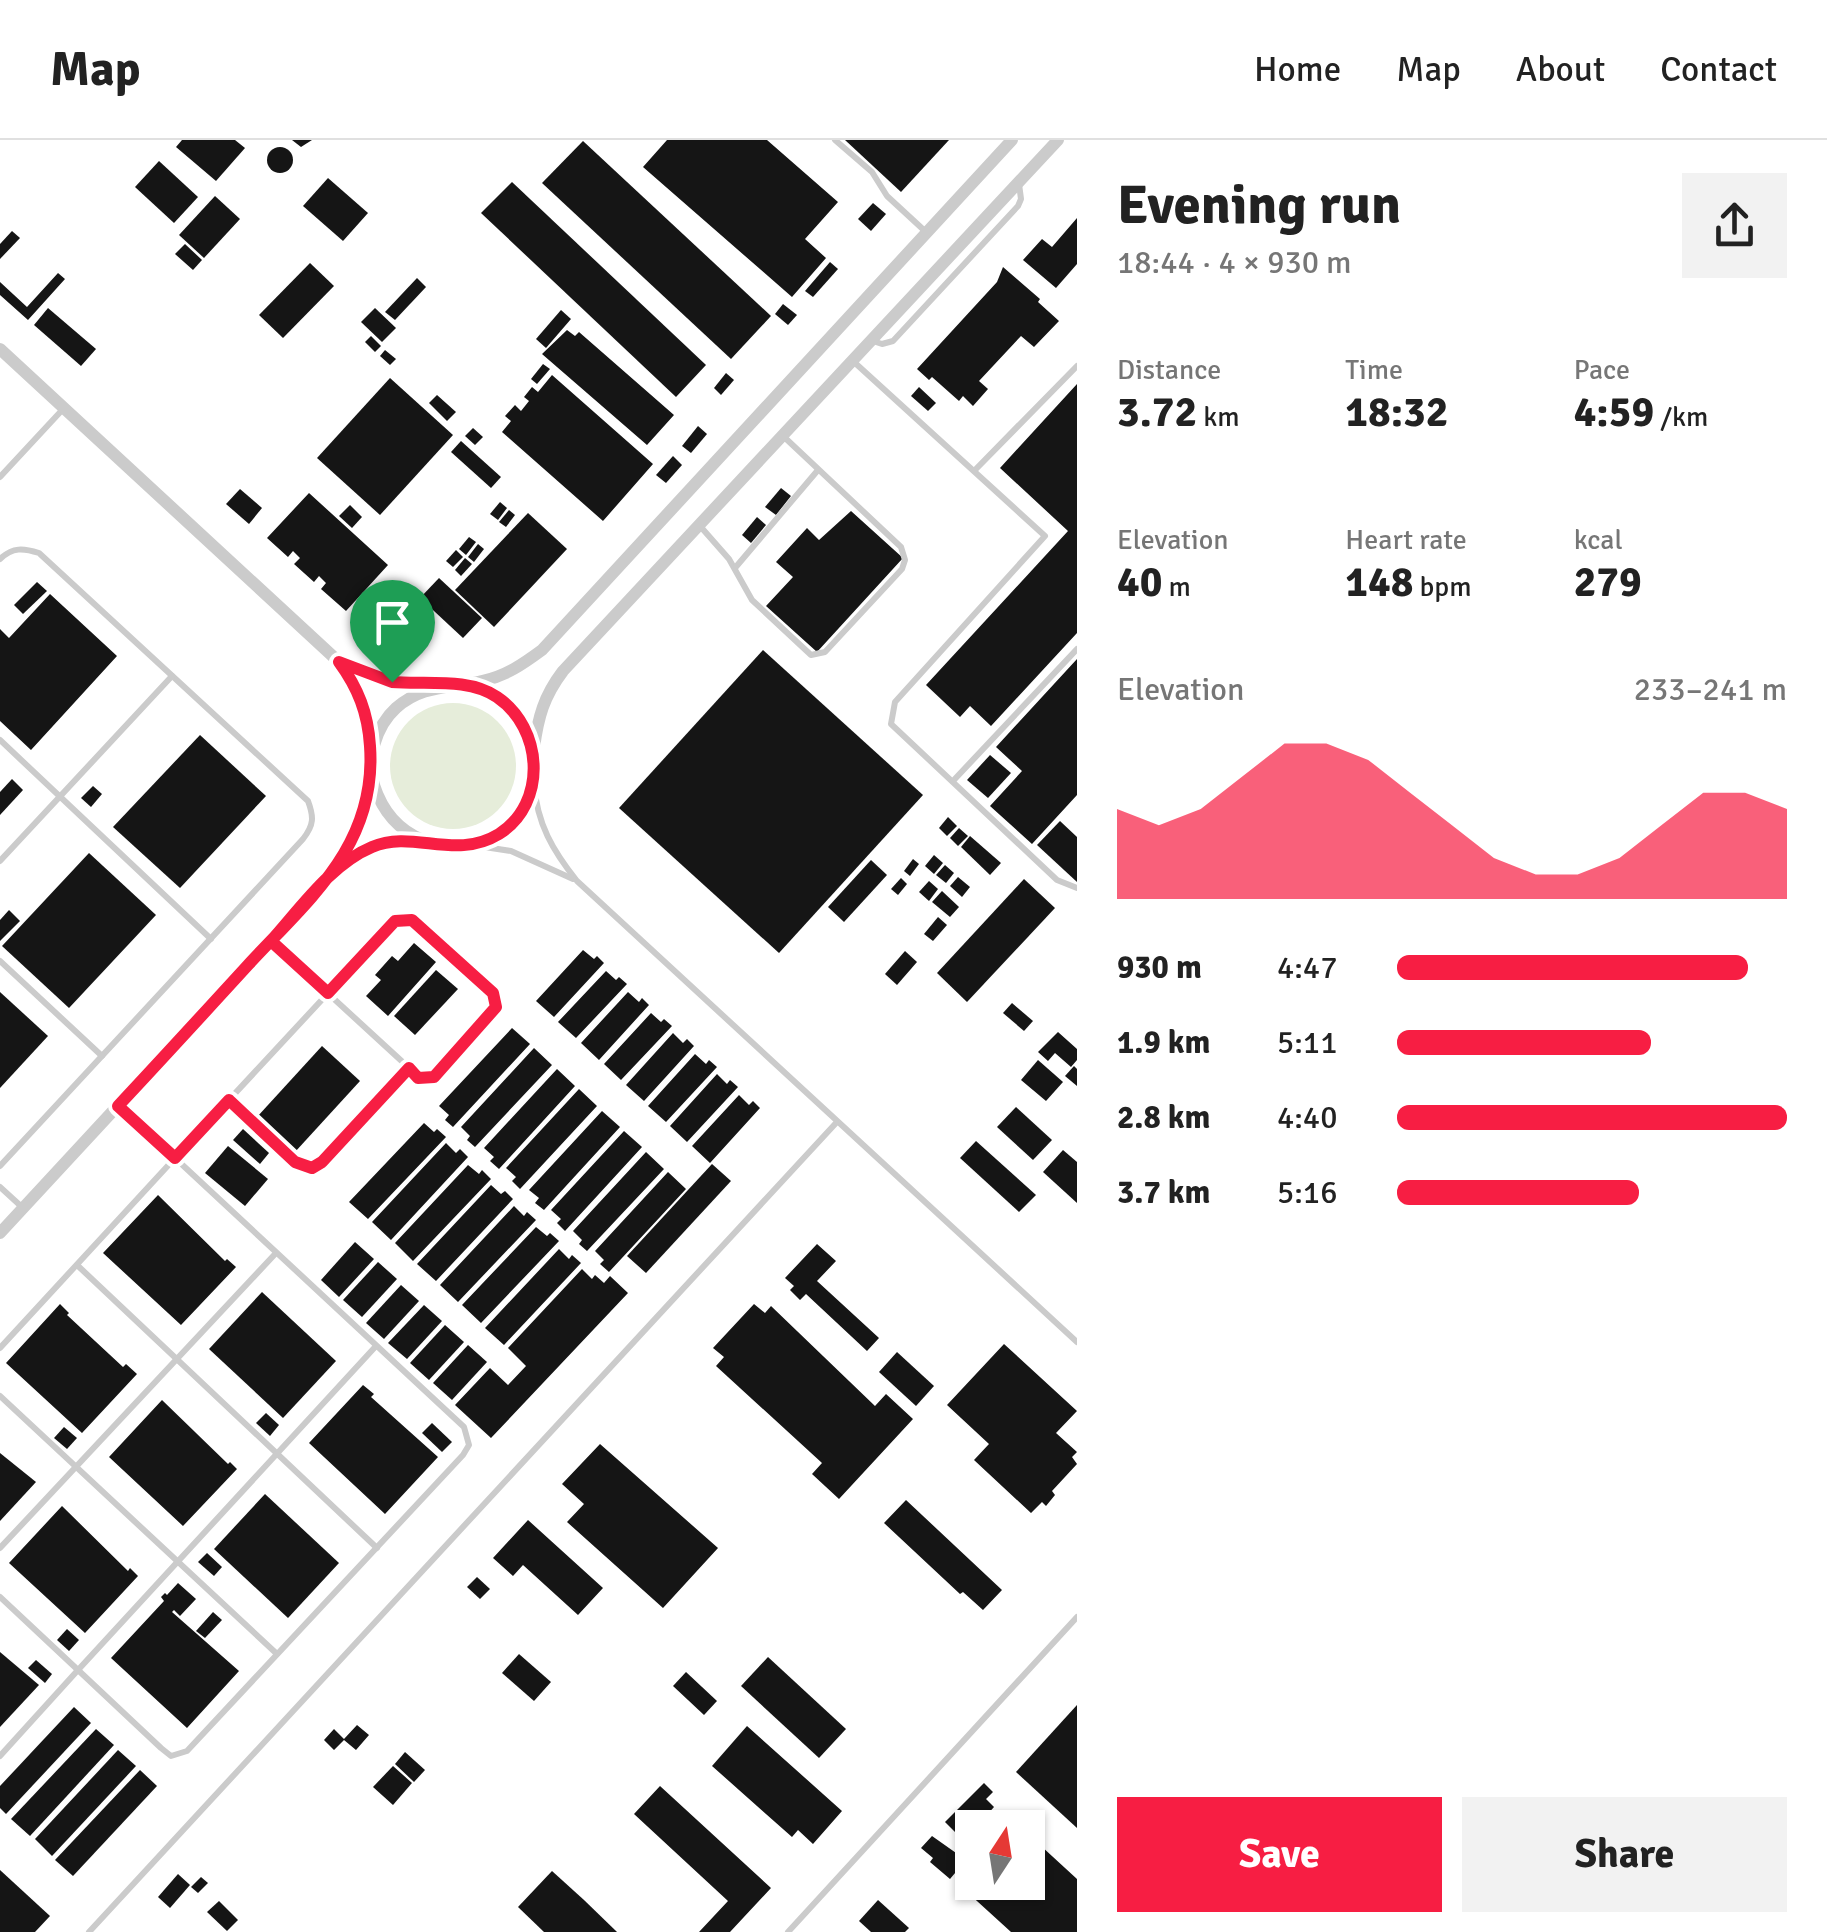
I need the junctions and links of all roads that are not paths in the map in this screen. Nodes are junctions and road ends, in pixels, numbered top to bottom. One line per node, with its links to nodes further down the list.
1 (835, 140): 4 (lane)
2 (1012, 140): 4 (street)
3 (1058, 140): 6 (street)
4 (927, 232): 20 (street)
5 (0, 349): 8 (street)
6 (850, 359): 9 (street); 11 (lane)
7 (1077, 366): 11 (lane)
8 (64, 407): 12 (lane); 17 (street)
9 (781, 434): 10 (lane); 13 (street)
10 (818, 470): 15 (lane); 15 (lane)
11 (975, 470): 26 (lane)
12 (0, 478)
13 (698, 524): 15 (lane); 22 (street)
14 (0, 558): 18 (lane)
15 (735, 568)
16 (1077, 648): 26 (lane)
17 (339, 662): 19 (street); 23 (street)
18 (172, 676): 27 (lane); 34 (lane)
19 (446, 684): 20 (street); 23 (street)
20 (464, 684): 22 (street)
21 (0, 740): 27 (lane)
22 (534, 750): 25 (street)
23 (371, 763): 24 (street)
24 (372, 780): 28 (street); 32 (street)
25 (534, 781): 29 (street); 31 (lane)
26 (953, 781): 33 (lane)
27 (60, 797): 30 (lane); 34 (lane)
28 (435, 845): 29 (street); 32 (street)
29 (472, 846): 31 (lane)
30 (0, 862)
31 (577, 881): 42 (lane)
32 (324, 883): 35 (street)
33 (1077, 888)
34 (211, 938): 38 (lane)
35 (271, 941): 37 (lane); 41 (street)
36 (0, 961): 38 (lane)
37 (328, 993): 39 (lane); 39 (lane); 40 (lane)
38 (102, 1056): 44 (lane)
39 (409, 1068): 40 (lane)
40 (229, 1100): 43 (lane)
41 (118, 1106): 43 (lane); 46 (street)
42 (836, 1122): 50 (lane); 65 (lane)
43 (175, 1158): 48 (lane); 49 (lane)
44 (0, 1166)
45 (0, 1187): 46 (lane)
46 (23, 1208): 47 (street)
47 (0, 1233)
48 (276, 1252): 51 (lane); 53 (lane)
49 (77, 1265): 52 (lane); 53 (lane)
50 (1077, 1342)
51 (376, 1346): 55 (lane); 58 (lane)
52 (0, 1348)
53 (176, 1360): 55 (lane); 56 (lane)
54 (0, 1396): 56 (lane)
55 (276, 1454): 58 (lane); 59 (lane)
56 (76, 1467): 57 (lane); 59 (lane)
57 (0, 1548)
58 (377, 1548): 62 (lane)
59 (178, 1562): 62 (lane); 63 (lane)
60 (0, 1597): 63 (lane)
61 (1077, 1617): 66 (lane)
62 (277, 1654): 63 (lane)
63 (78, 1670): 64 (lane)
64 (0, 1756)
65 (89, 1932)
66 (788, 1932)

